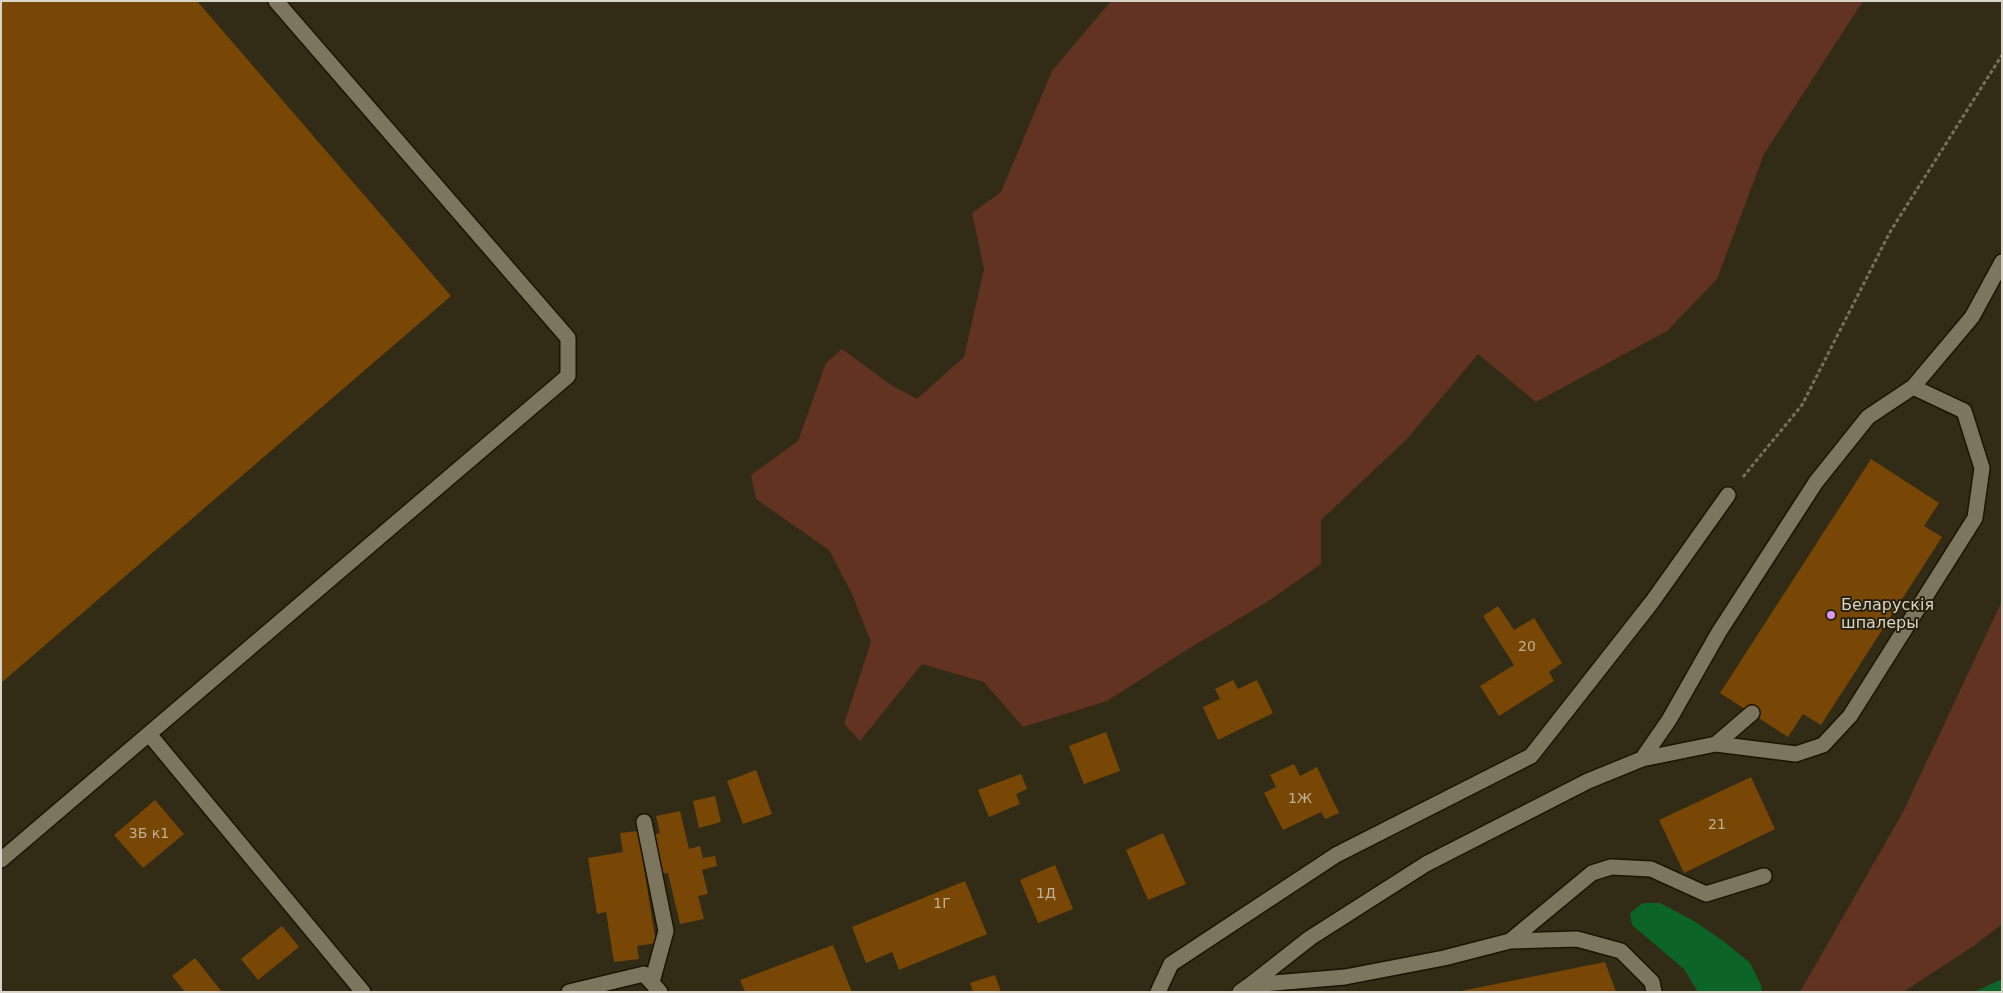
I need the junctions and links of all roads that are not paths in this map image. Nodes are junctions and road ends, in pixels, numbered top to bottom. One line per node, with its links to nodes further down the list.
1 (276, 1): 6 (lane)
2 (2002, 262): 3 (lane)
3 (1913, 387): 7 (lane); 8 (lane)
4 (1728, 495): 17 (lane)
5 (1752, 714): 7 (lane)
6 (148, 734): 10 (lane); 15 (lane)
7 (1716, 744): 8 (lane)
8 (1642, 759): 14 (lane)
9 (644, 822): 13 (lane)
10 (1, 860)
11 (1764, 876): 12 (lane)
12 (1510, 941): 14 (lane); 18 (lane)
13 (656, 987): 16 (lane)
14 (1245, 988)
15 (363, 992)
16 (569, 992)
17 (1158, 992)
18 (1654, 992)

